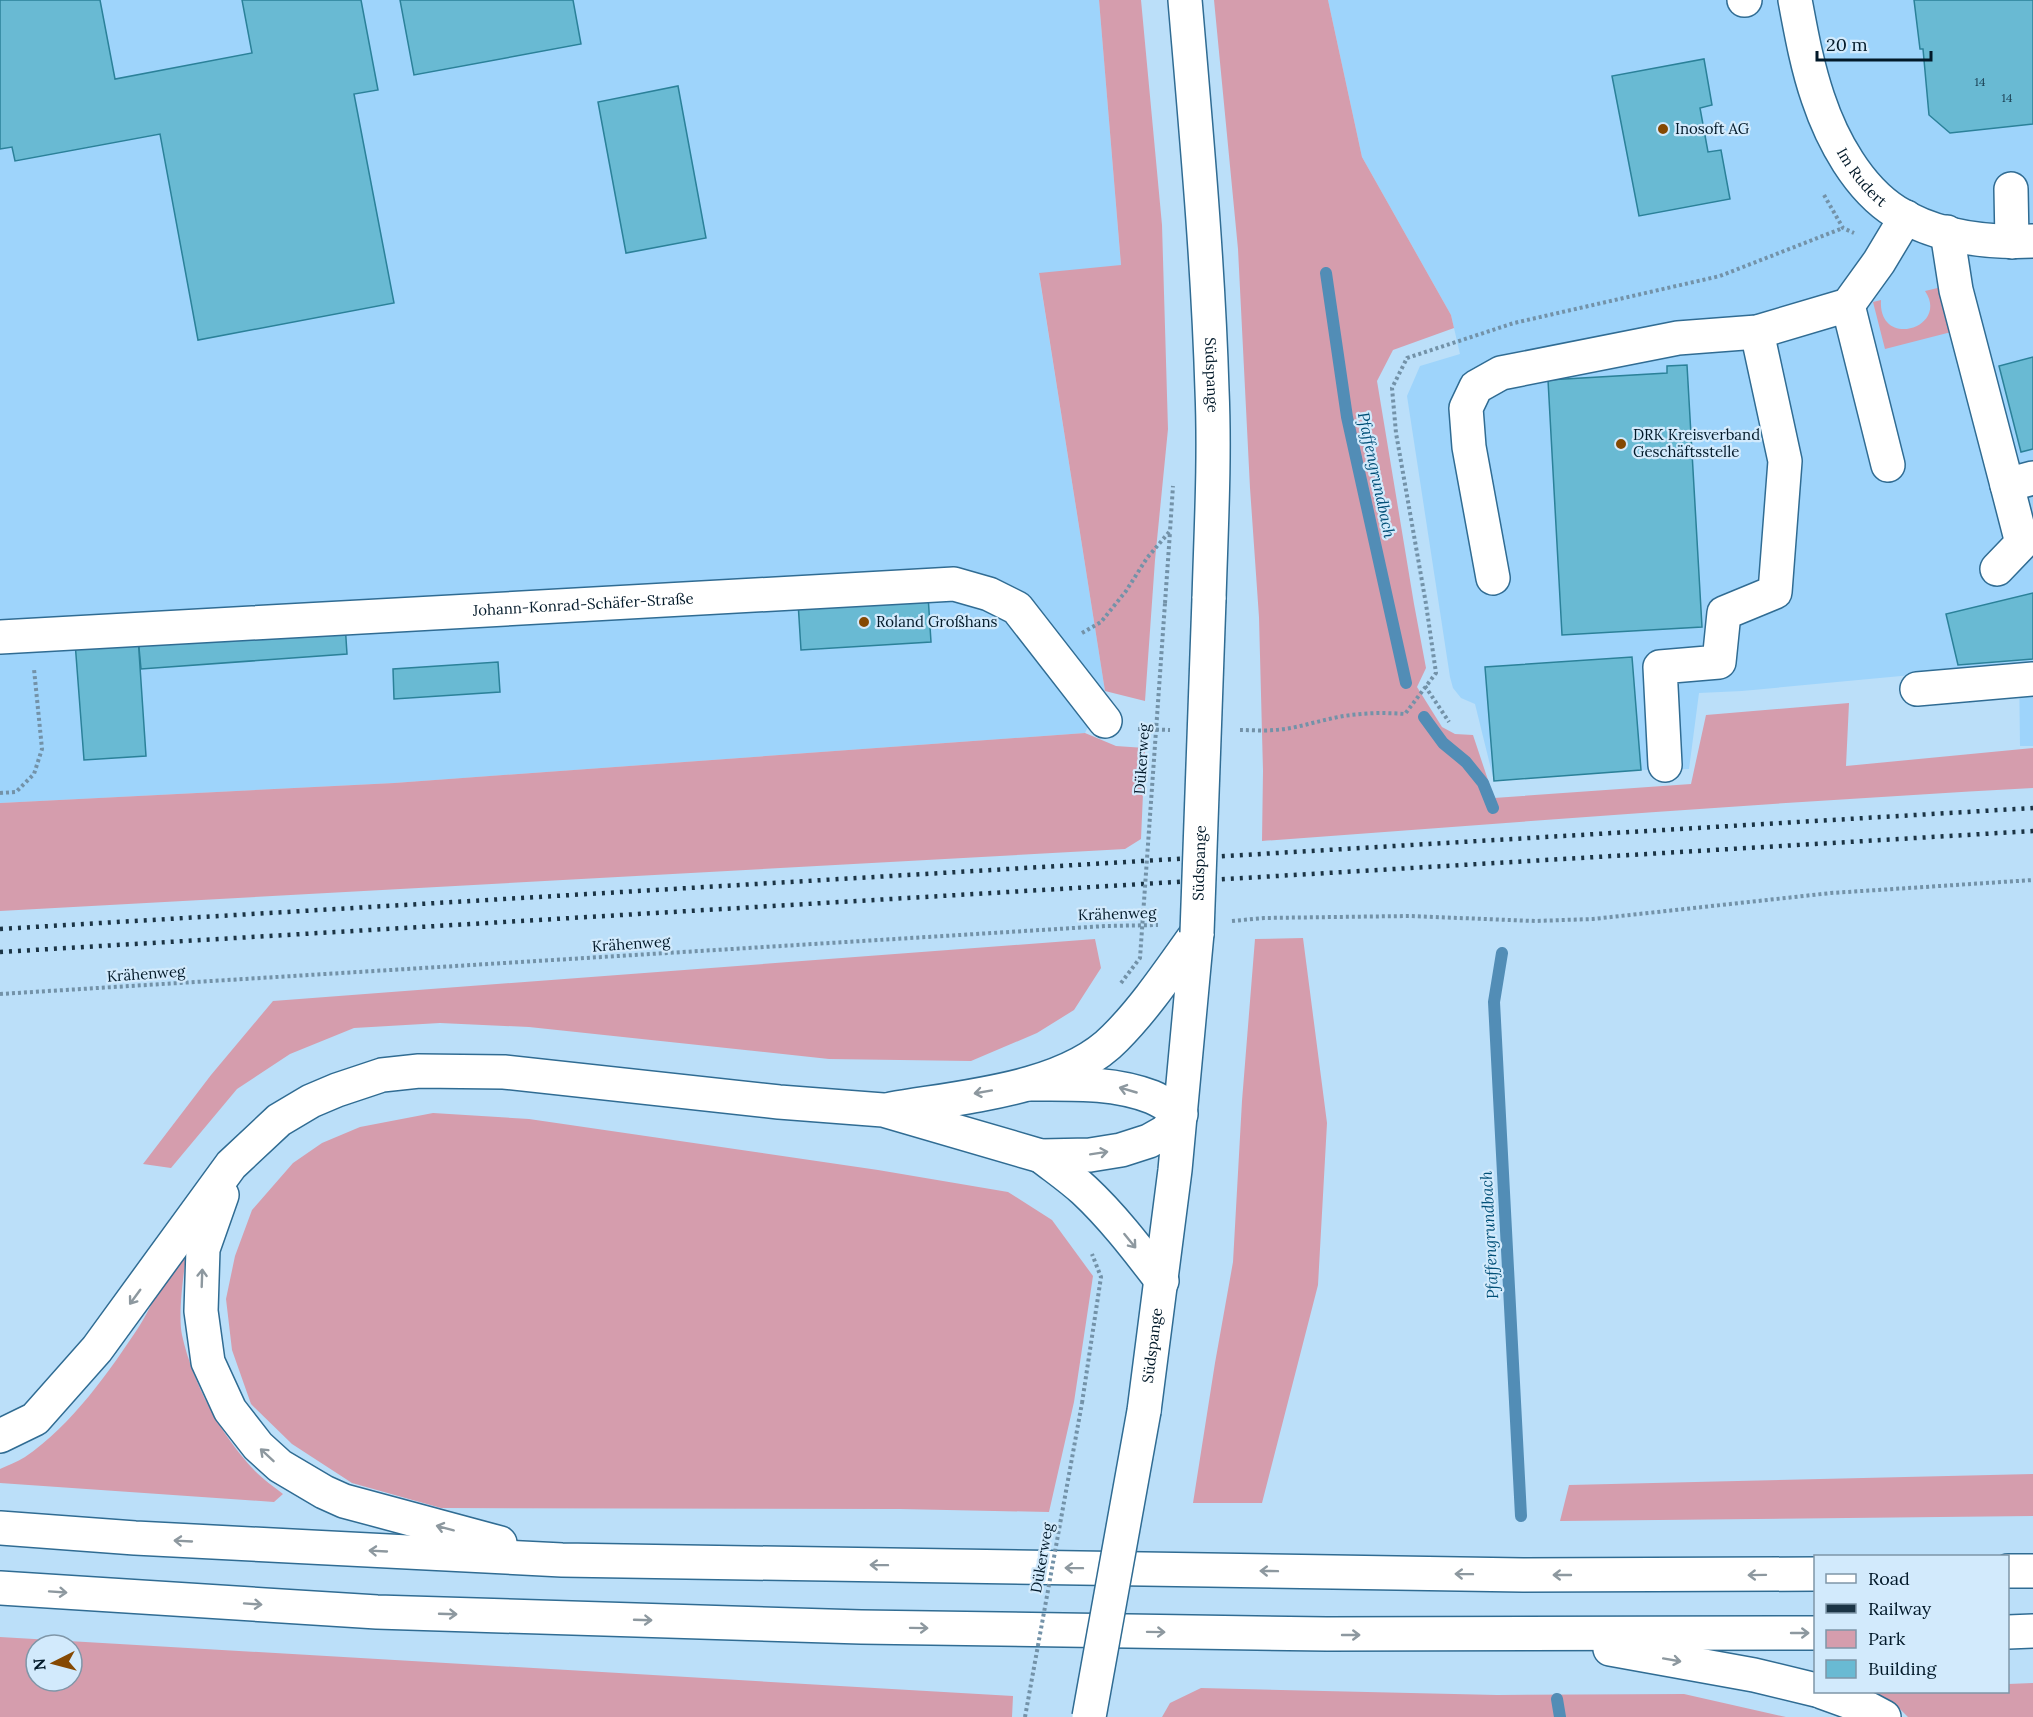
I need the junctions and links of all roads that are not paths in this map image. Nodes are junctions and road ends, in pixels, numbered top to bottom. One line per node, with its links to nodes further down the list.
1 (1185, 0): 19 (main road, Südspange, bridge)
2 (1795, 0): 4 (main road, Im Rudert)
3 (2011, 189): 6 (main road)
4 (1906, 217): 5 (main road, Im Rudert); 7 (main road)
5 (1947, 232): 6 (main road, Im Rudert); 10 (main road)
6 (2023, 242)
7 (1848, 305): 8 (main road); 9 (main road)
8 (1757, 332): 13 (main road); 18 (main road)
9 (1888, 465)
10 (2020, 481): 11 (main road)
11 (2028, 545): 12 (main road)
12 (1997, 569)
13 (1493, 578)
14 (15, 636): 17 (main road, Johann-Konrad-Schäfer-Straße)
15 (2033, 679): 16 (main road)
16 (1917, 689)
17 (1105, 721)
18 (1665, 765)
19 (1197, 933): 20 (main road); 22 (main road, Südspange)
20 (1030, 1084): 21 (main road, one-way to 21); 22 (main road, one-way to 20)
21 (883, 1110): 23 (main road); 24 (main road)
22 (1181, 1114): 23 (main road, one-way to 22); 25 (main road, Südspange)
23 (1041, 1156): 25 (main road, one-way to 25)
24 (231, 1165): 26 (main road, one-way to 26); 28 (main road, one-way to 24)
25 (1162, 1281): 39 (main road, Südspange, bridge)
26 (0, 1436)
27 (0, 1528): 28 (main road, one-way to 27)
28 (562, 1560): 31 (main road, one-way to 28)
29 (2009, 1571): 30 (main road)
30 (2033, 1571)
31 (1814, 1574)
32 (0, 1588): 36 (main road, one-way to 36)
33 (2033, 1631): 34 (main road)
34 (2009, 1632)
35 (1814, 1633): 36 (main road, one-way to 35)
36 (1532, 1635): 37 (main road, one-way to 37)
37 (1814, 1690)
38 (1825, 1693): 40 (main road)
39 (1089, 1717)
40 (1884, 1717)

